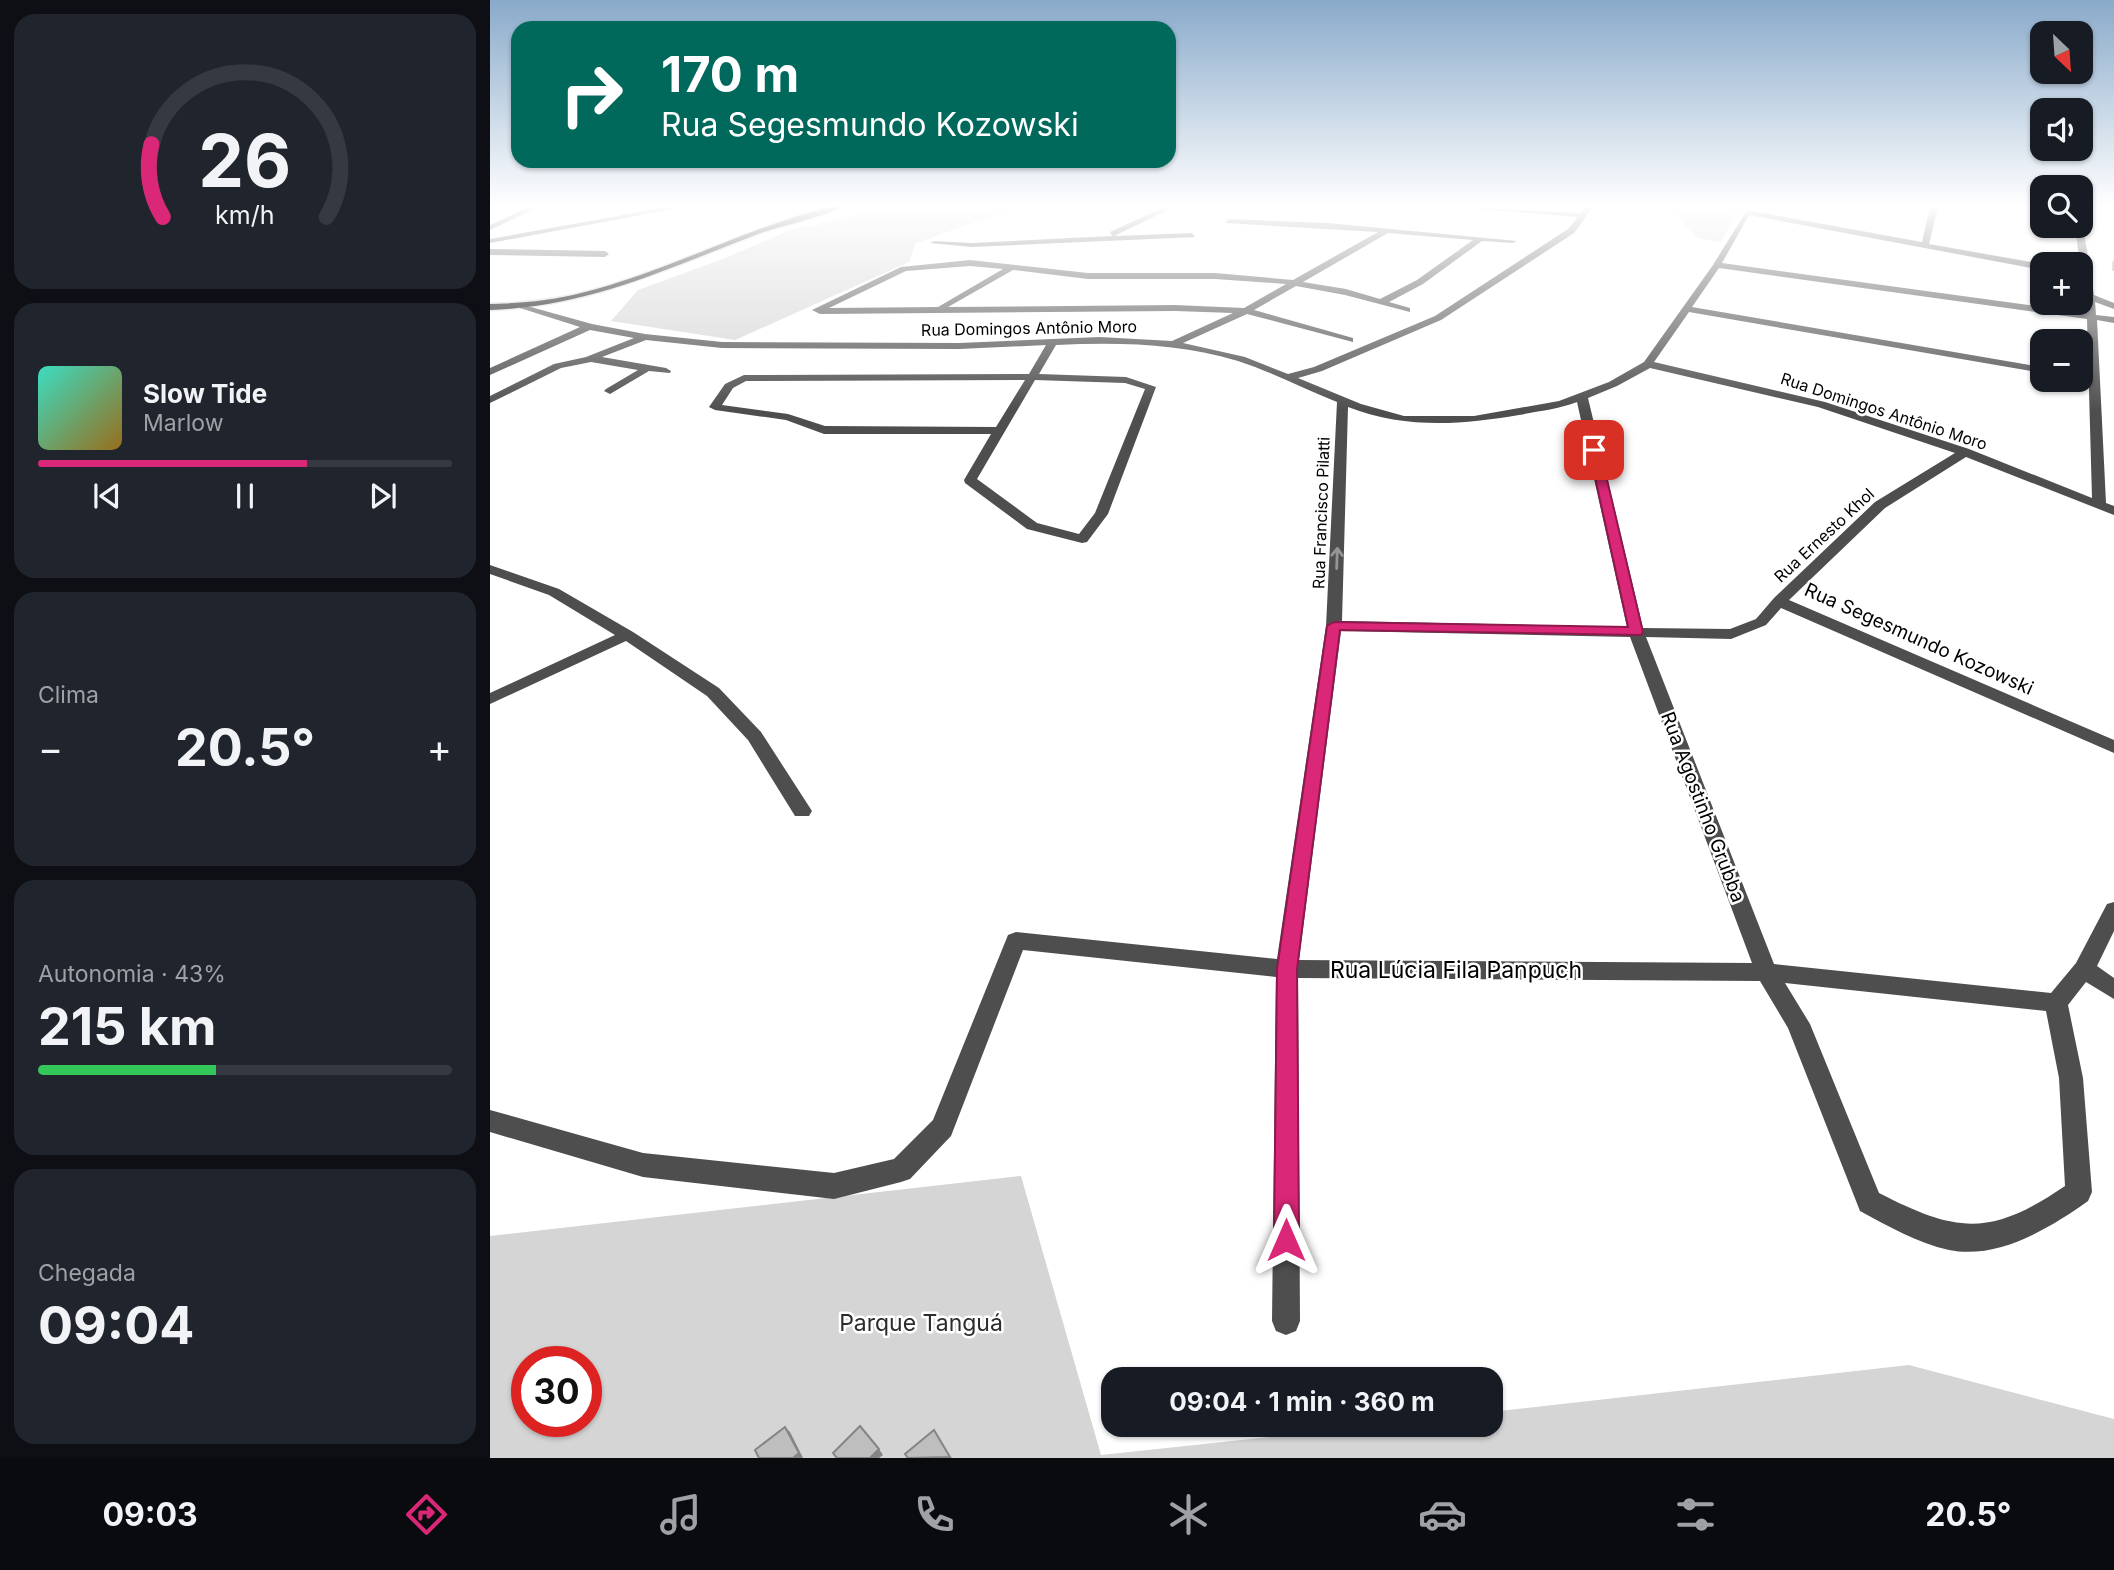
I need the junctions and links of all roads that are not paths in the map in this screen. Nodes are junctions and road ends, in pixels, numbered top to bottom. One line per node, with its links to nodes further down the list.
1 (641, 275): 13 (main road)
2 (894, 275): 18 (street)
3 (999, 275): 18 (street)
4 (1080, 275): 10 (street)
5 (1308, 275): 10 (street)
6 (1430, 275): 12 (street)
7 (1504, 275): 35 (street)
8 (1710, 275): 16 (street)
9 (1787, 275): 21 (street)
10 (1296, 282): 12 (street); 19 (street)
11 (2093, 298): 14 (street)
12 (1382, 302): 17 (street)
13 (523, 306): 15 (main road, Rua Domingos Antônio Moro); 23 (street, Rua Domingos Antônio Moro)
14 (2114, 306)
15 (490, 307)
16 (1687, 309): 29 (street); 30 (street)
17 (1407, 310)
18 (940, 311): 19 (street)
19 (1246, 311): 25 (street); 27 (street)
20 (2092, 315): 21 (street)
21 (2092, 319): 22 (street); 37 (street)
22 (2114, 320)
23 (589, 327): 24 (street, Rua Domingos Antônio Moro); 33 (street)
24 (645, 337): 26 (street, Rua Domingos Antônio Moro); 28 (street)
25 (1349, 340)
26 (1053, 342): 27 (street, Rua Domingos Antônio Moro); 34 (street)
27 (1172, 344): 35 (street, Rua Domingos Antônio Moro)
28 (589, 359): 31 (street); 40 (street)
29 (1648, 364): 39 (street, Rua Domingos Antônio Moro); 43 (street, Rua Domingos Antônio Moro)
30 (2030, 368)
31 (646, 369): 32 (street); 38 (street)
32 (666, 371)
33 (490, 372)
34 (1033, 377): 42 (street); 42 (street); 42 (street)
35 (1287, 378): 41 (street, Rua Domingos Antônio Moro)
36 (2093, 379): 37 (street)
37 (2097, 380): 44 (street)
38 (610, 391)
39 (1582, 398): 41 (street, Rua Domingos Antônio Moro); 49 (street, Rua Agostinho Grubba)
40 (490, 400)
41 (1343, 401): 48 (street, Rua Francisco Pilatti, one-way to 41)
42 (1000, 431)
43 (1965, 452): 44 (street, Rua Domingos Antônio Moro); 47 (street, Rua Ernesto Khol)
44 (2099, 504): 45 (street, Rua Domingos Antônio Moro)
45 (2114, 512)
46 (490, 569): 50 (street)
47 (1779, 601): 49 (street, Rua Segesmundo Kozowski); 52 (street, Rua Segesmundo Kozowski)
48 (1334, 626): 49 (street, Rua Segesmundo Kozowski); 56 (street, Rua Francisco Pilatti)
49 (1636, 632): 57 (street, Rua Agostinho Grubba)
50 (628, 635): 51 (street); 53 (street)
51 (490, 699)
52 (2114, 747)
53 (802, 810)
54 (2114, 910): 55 (street)
55 (2084, 968): 58 (street); 59 (street)
56 (1287, 969): 57 (street, Rua Lúcia Fila Panpuch); 60 (street, Rua Lúcia Fila Panpuch); 61 (street, Rua Francisco Pilatti)
57 (1766, 972): 59 (street, Rua Lúcia Fila Panpuch); 59 (street, Rua Agostinho Grubba)
58 (2114, 990)
59 (2056, 1003)
60 (490, 1121)
61 (1286, 1321)

